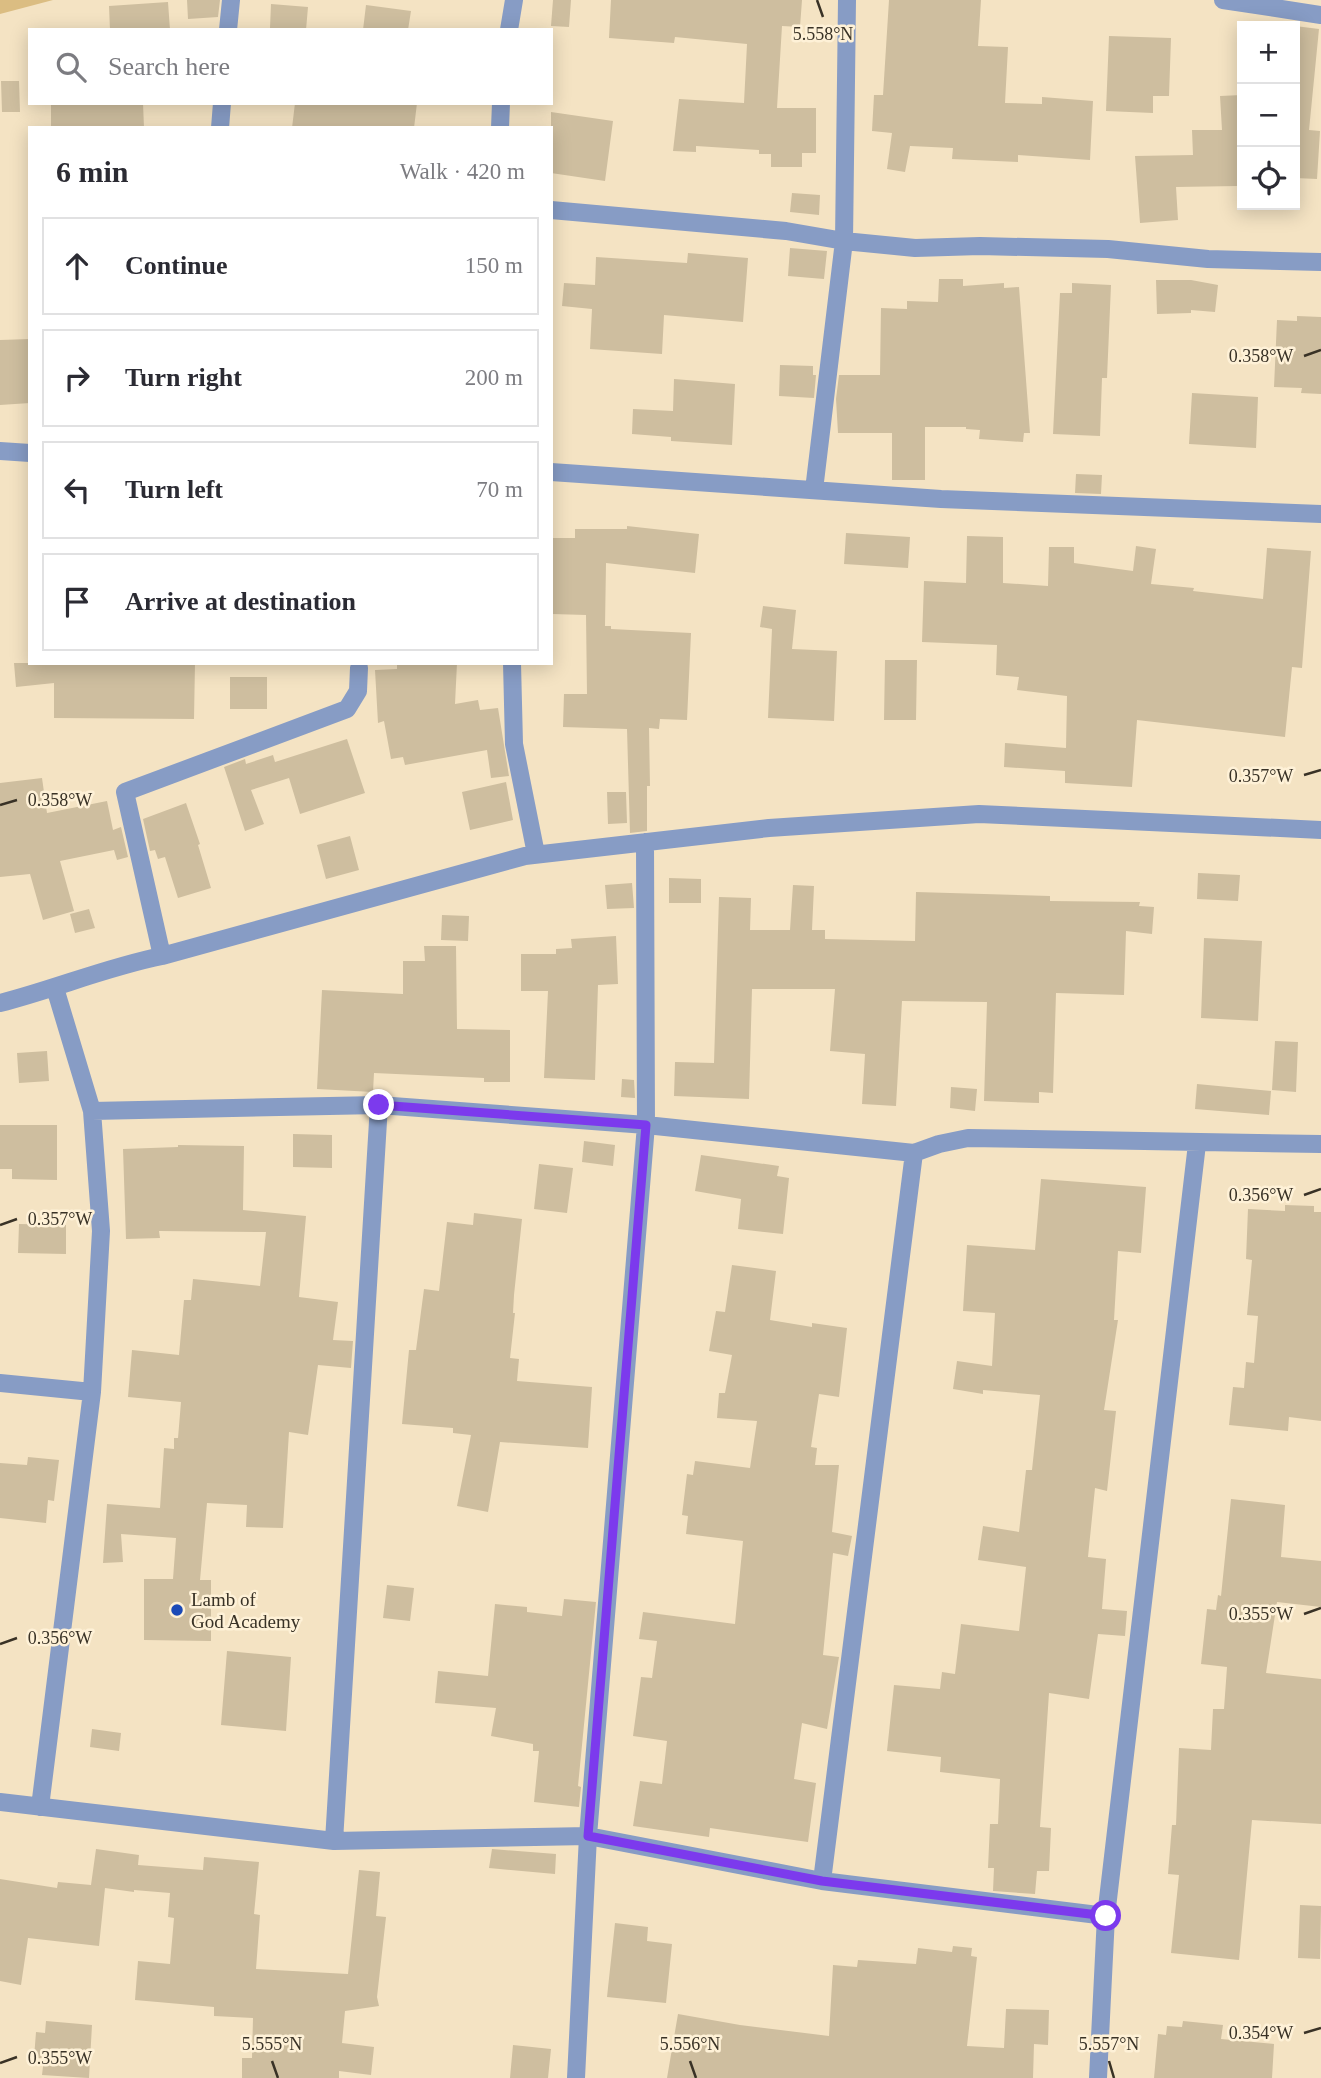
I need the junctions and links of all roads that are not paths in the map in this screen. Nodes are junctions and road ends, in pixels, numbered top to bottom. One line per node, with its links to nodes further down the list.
1 (231, 0): 6 (street)
2 (514, 0): 7 (street)
3 (847, 0): 13 (street)
4 (1223, 0): 5 (street)
5 (1321, 15)
6 (228, 28)
7 (509, 28)
8 (222, 105): 10 (street)
9 (501, 105): 11 (street)
10 (220, 126)
11 (500, 126)
12 (553, 210): 13 (street)
13 (844, 241): 14 (street); 18 (street)
14 (1321, 262)
15 (0, 451): 16 (street)
16 (28, 453)
17 (553, 472): 18 (street)
18 (814, 490): 19 (street)
19 (1321, 514)
20 (512, 665): 24 (street)
21 (359, 668): 25 (street)
22 (1321, 830): 23 (street)
23 (645, 842): 24 (street); 30 (street)
24 (536, 854): 25 (street)
25 (162, 956): 26 (street)
26 (55, 988): 27 (street); 29 (street)
27 (0, 1003)
28 (379, 1105): 29 (street); 30 (street); 39 (street)
29 (92, 1111): 35 (street)
30 (646, 1125): 33 (street); 38 (street)
31 (1197, 1143): 32 (street); 33 (street); 41 (street)
32 (1321, 1144)
33 (914, 1153): 40 (street)
34 (0, 1383): 35 (street)
35 (93, 1392): 37 (street)
36 (0, 1802): 37 (street)
37 (40, 1807): 39 (street)
38 (588, 1836): 39 (street); 40 (street); 42 (street)
39 (334, 1841)
40 (822, 1881): 41 (street)
41 (1106, 1916): 43 (street)
42 (576, 2078)
43 (1098, 2078)

